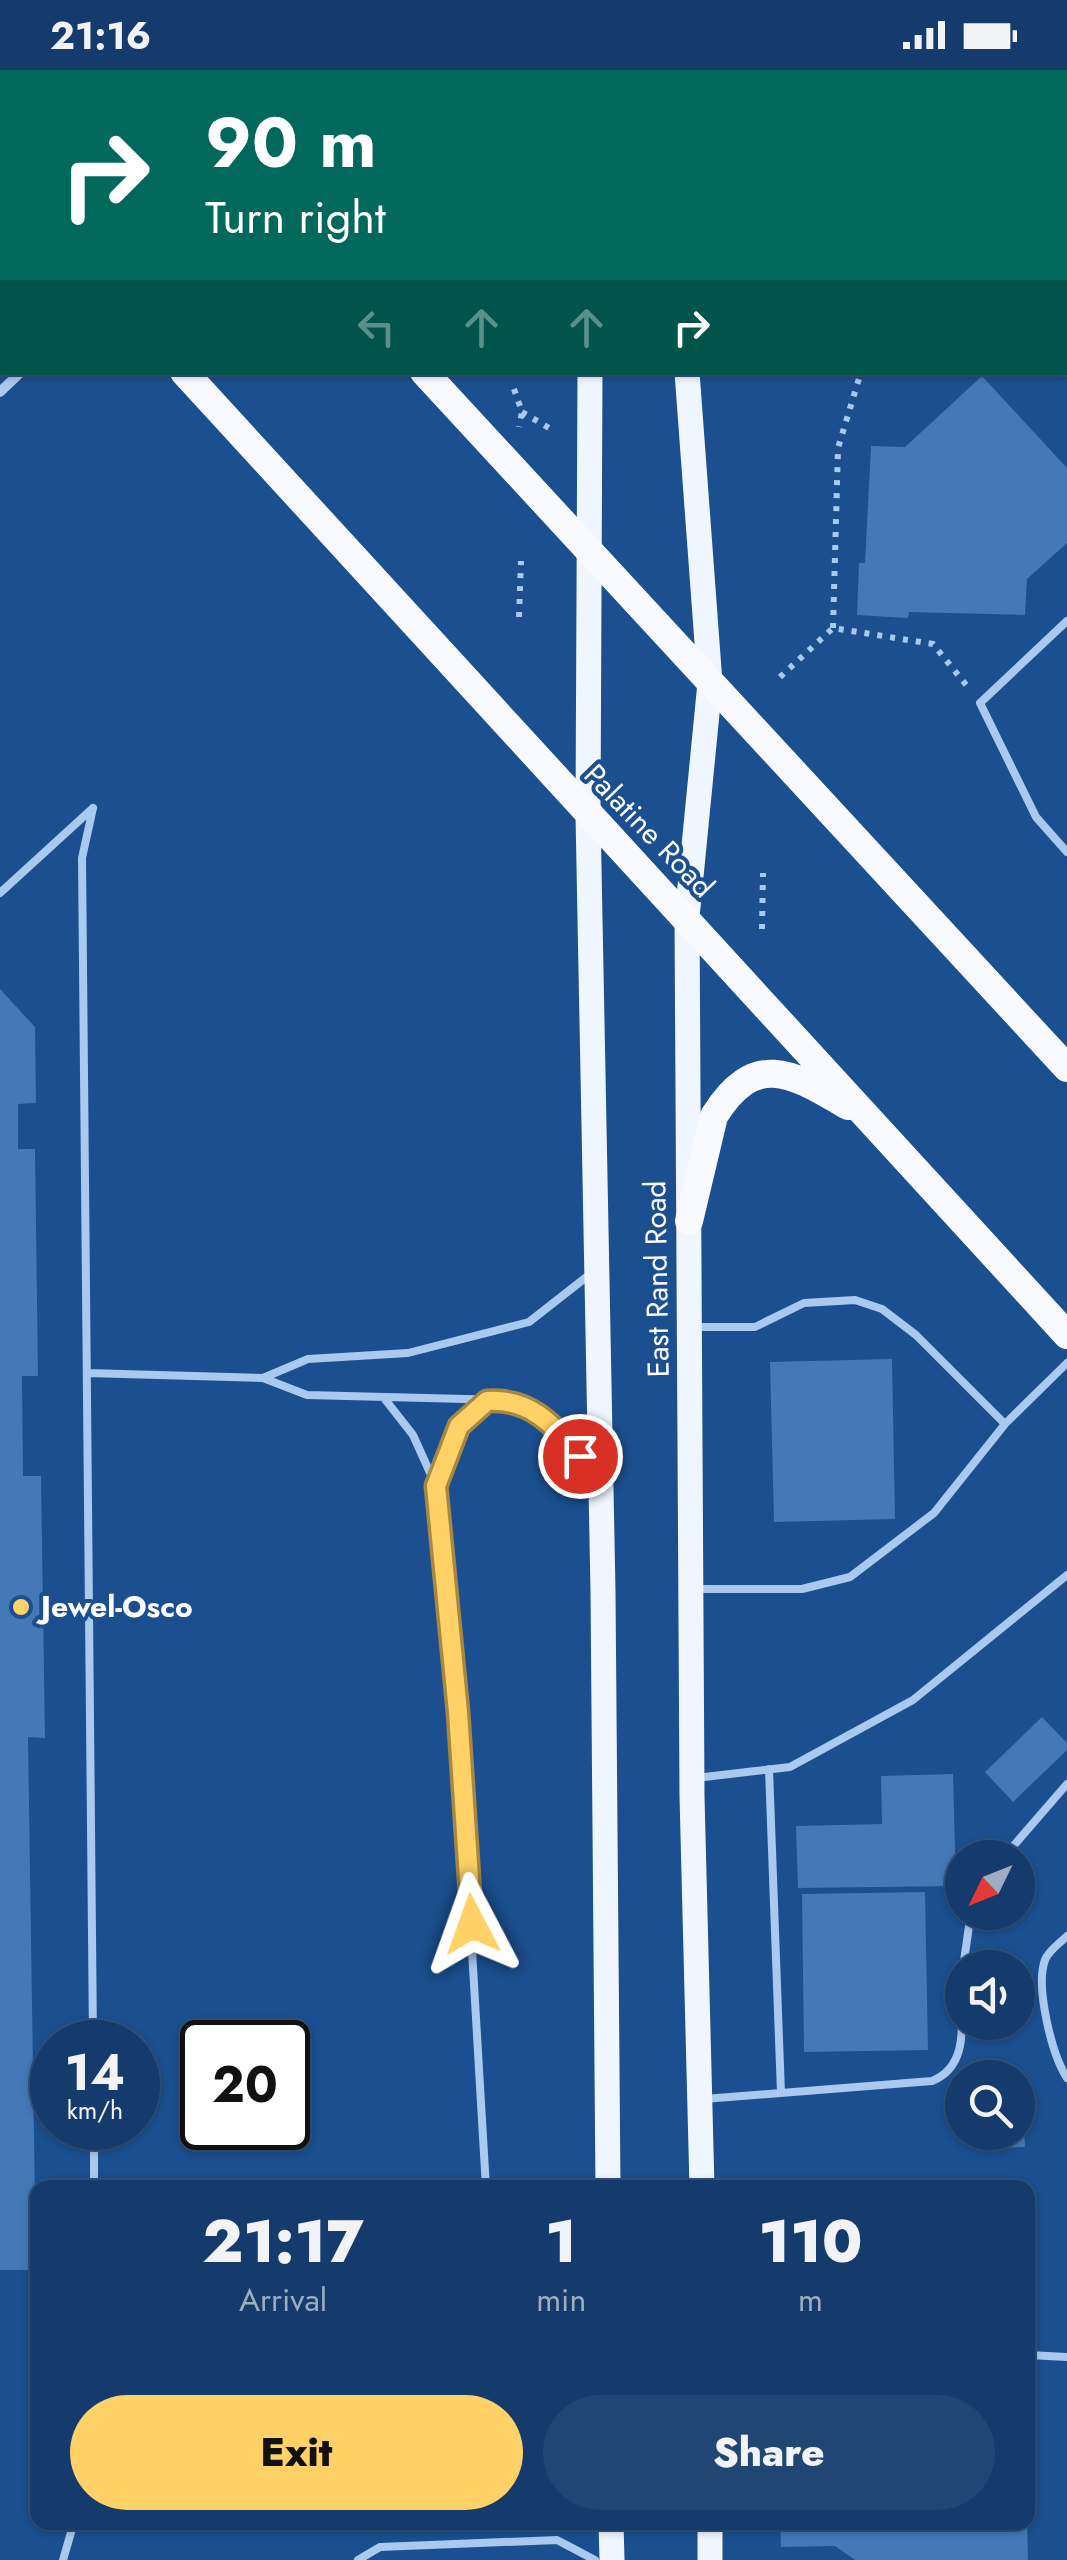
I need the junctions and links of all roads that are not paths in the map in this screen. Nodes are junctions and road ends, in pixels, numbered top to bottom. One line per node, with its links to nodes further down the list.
1 (187, 375): 8 (highway, Palatine Road)
2 (427, 375): 5 (highway)
3 (590, 375): 5 (main road, East Rand Road)
4 (687, 375): 7 (main road, East Rand Road)
5 (590, 553): 7 (highway); 8 (main road, East Rand Road)
6 (1067, 621): 9 (lane)
7 (710, 683): 11 (main road, East Rand Road); 12 (highway)
8 (588, 815): 11 (highway, Palatine Road); 15 (main road, East Rand Road)
9 (1067, 852)
10 (0, 893): 19 (lane)
11 (687, 918): 13 (highway, Palatine Road); 14 (main road, East Rand Road)
12 (1067, 1068)
13 (870, 1119): 14 (highway); 17 (highway, Palatine Road)
14 (689, 1222): 16 (main road, East Rand Road)
15 (596, 1270): 20 (lane); 24 (main road, East Rand Road)
16 (690, 1326): 23 (lane); 27 (main road, East Rand Road)
17 (1067, 1336)
18 (1067, 1364): 23 (lane)
19 (87, 1373): 20 (lane); 33 (lane)
20 (263, 1378): 21 (lane)
21 (384, 1398): 22 (lane); 25 (lane)
22 (487, 1401): 24 (lane); 25 (lane)
23 (1005, 1424): 27 (lane)
24 (601, 1482): 41 (main road, East Rand Road)
25 (436, 1486): 40 (lane)
26 (1067, 1575): 28 (lane)
27 (692, 1590): 29 (main road, East Rand Road)
28 (769, 1769): 29 (lane); 36 (lane)
29 (692, 1779): 37 (main road, East Rand Road)
30 (1067, 1784): 31 (lane)
31 (1019, 1840)
32 (1067, 1936): 35 (lane)
33 (93, 2020)
34 (960, 2040): 36 (lane)
35 (1067, 2078)
36 (781, 2093): 37 (lane)
37 (700, 2100): 42 (main road, East Rand Road)
38 (94, 2150): 39 (lane)
39 (94, 2180)
40 (486, 2180)
41 (608, 2180)
42 (702, 2180)
43 (1035, 2355): 44 (lane)
44 (1067, 2357)
45 (72, 2530): 48 (lane)
46 (612, 2530): 51 (main road)
47 (710, 2530): 52 (main road)
48 (63, 2560)
49 (358, 2560): 50 (lane)
50 (595, 2560)
51 (612, 2560)
52 (710, 2560)

